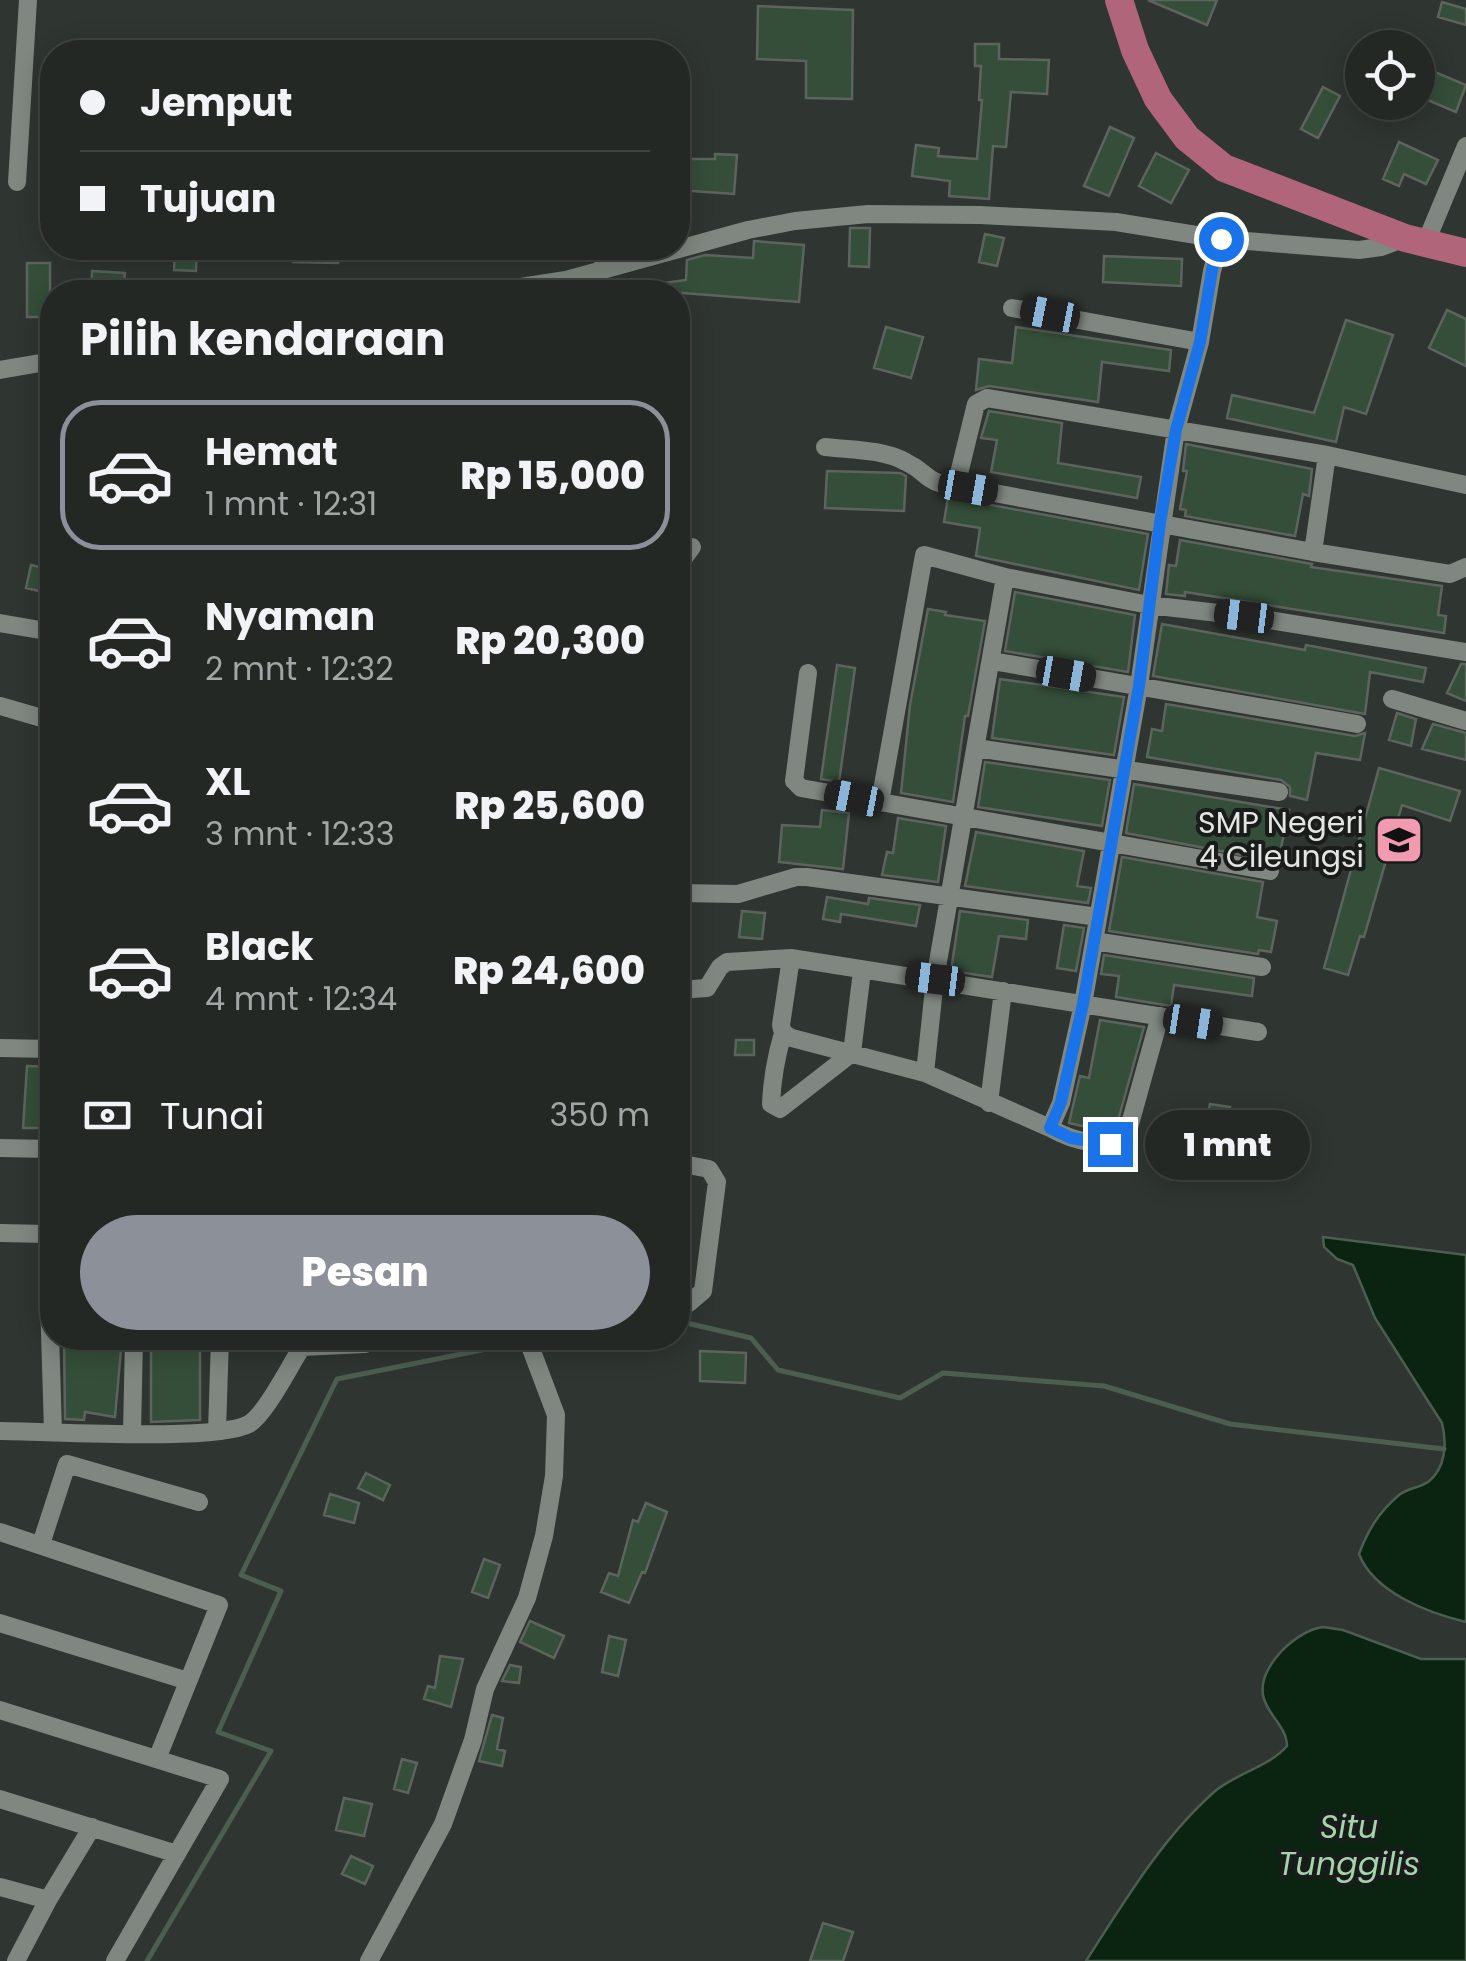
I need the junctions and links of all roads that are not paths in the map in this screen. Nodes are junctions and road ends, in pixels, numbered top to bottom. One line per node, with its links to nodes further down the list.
1 (28, 0): 4 (street)
2 (1119, 0): 6 (main road)
3 (1466, 146): 6 (street)
4 (17, 182)
5 (1221, 239): 6 (street); 7 (street); 14 (street)
6 (1416, 240): 8 (main road)
7 (690, 246)
8 (1466, 254)
9 (604, 260): 11 (street)
10 (640, 260): 11 (street)
11 (604, 270): 12 (street)
12 (554, 280)
13 (1012, 308): 14 (street)
14 (1200, 342): 17 (street)
15 (40, 363): 16 (street)
16 (0, 370)
17 (1176, 430): 19 (street); 20 (street); 22 (street)
18 (825, 447): 20 (street)
19 (1327, 455): 21 (street); 25 (street)
20 (956, 486): 22 (street)
21 (1466, 486)
22 (1160, 523): 25 (street); 28 (street)
23 (692, 547): 24 (street)
24 (690, 550)
25 (1314, 552): 26 (street)
26 (1466, 567)
27 (1005, 577): 28 (street); 32 (street); 43 (street)
28 (1148, 605): 31 (street); 34 (street)
29 (0, 623): 30 (street)
30 (40, 630)
31 (1466, 652)
32 (992, 660): 34 (street); 40 (street)
33 (808, 673): 43 (street)
34 (1139, 686): 39 (street); 41 (street)
35 (1392, 699): 38 (street)
36 (0, 706): 37 (street)
37 (40, 718)
38 (1466, 721)
39 (1357, 724)
40 (976, 748): 41 (street); 44 (street)
41 (1124, 768): 42 (street); 45 (street)
42 (1279, 792)
43 (880, 802): 44 (street)
44 (964, 817): 45 (street); 48 (street)
45 (1111, 843): 46 (street); 49 (street)
46 (1270, 870)
47 (690, 893): 48 (street)
48 (950, 899): 49 (street); 54 (street)
49 (1098, 917): 50 (street)
50 (1094, 941): 52 (street); 57 (street)
51 (791, 958): 53 (street); 55 (street); 60 (street)
52 (1262, 967)
53 (862, 971): 54 (street); 63 (street)
54 (935, 979): 56 (street); 64 (street)
55 (690, 989)
56 (1003, 991): 57 (street); 65 (street)
57 (1083, 1004): 58 (street); 66 (street)
58 (1160, 1016): 59 (street); 66 (street)
59 (1258, 1032)
60 (783, 1033): 63 (street); 63 (street)
61 (0, 1048): 62 (street)
62 (40, 1049)
63 (852, 1053): 64 (street)
64 (925, 1074): 65 (street)
65 (989, 1102): 66 (street)
66 (1050, 1128)
67 (0, 1148): 68 (street)
68 (40, 1149)
69 (690, 1165): 72 (street)
70 (0, 1232): 71 (street)
71 (40, 1234)
72 (690, 1303)
73 (53, 1350): 79 (street)
74 (134, 1350): 80 (street)
75 (219, 1350): 81 (street)
76 (297, 1350): 81 (street)
77 (532, 1350): 96 (street)
78 (0, 1431): 79 (street)
79 (54, 1431): 80 (street)
80 (132, 1432): 81 (street)
81 (216, 1432)
82 (200, 1502): 84 (street)
83 (0, 1532): 84 (street)
84 (42, 1544): 86 (street)
85 (0, 1623): 86 (street)
86 (188, 1680): 88 (street)
87 (0, 1710): 88 (street)
88 (158, 1759): 91 (street)
89 (0, 1798): 90 (street)
90 (92, 1827): 91 (street); 93 (street)
91 (177, 1854): 95 (street)
92 (0, 1886): 93 (street)
93 (48, 1900): 94 (street)
94 (16, 1961)
95 (115, 1961)
96 (369, 1961)

